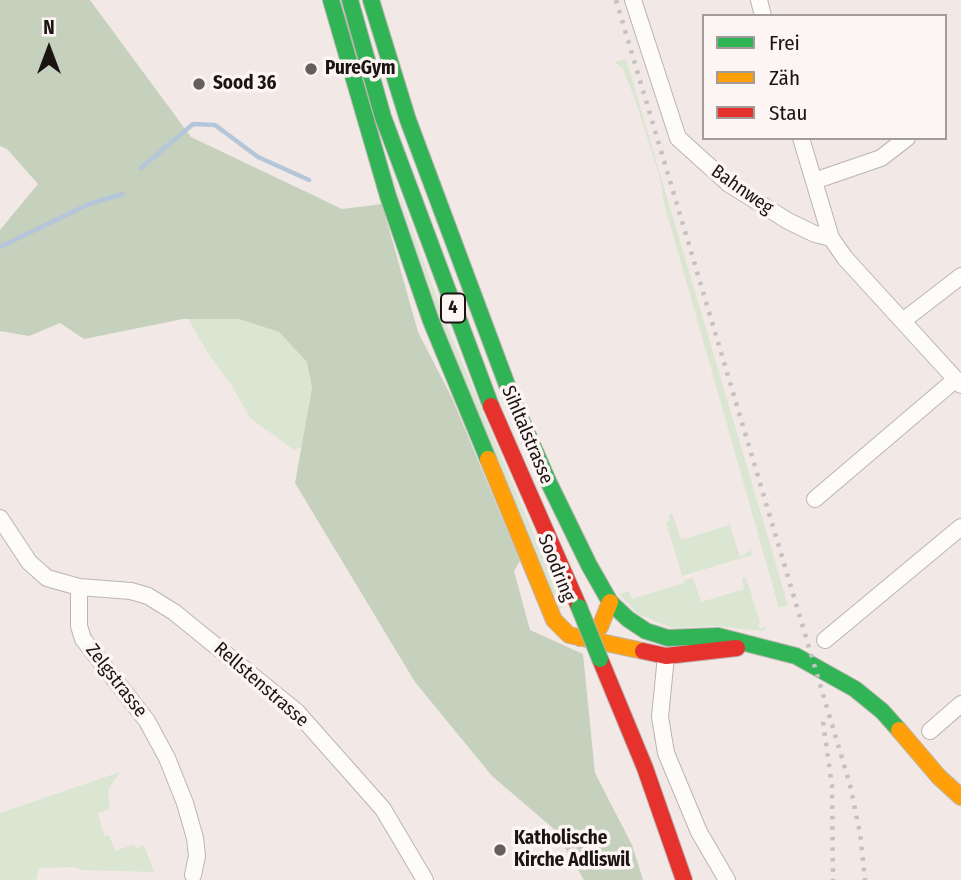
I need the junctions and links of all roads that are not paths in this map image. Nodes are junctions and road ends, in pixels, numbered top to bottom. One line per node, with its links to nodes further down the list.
1 (331, 0): 17 (street, Soodring)
2 (350, 0): 27 (street, Sihltalstrasse / 4, bridge)
3 (371, 0): 16 (street, Soodring)
4 (633, 0): 8 (street, Bahnweg)
5 (802, 140): 7 (street)
6 (904, 140): 7 (street)
7 (814, 181): 8 (street)
8 (831, 238): 10 (street)
9 (960, 278): 10 (street)
10 (904, 320): 11 (street)
11 (958, 382): 12 (street)
12 (815, 499)
13 (0, 519): 15 (street)
14 (961, 527): 19 (street)
15 (79, 587): 25 (street, Zelgstrasse); 26 (street, Rellstenstrasse)
16 (610, 602): 17 (street); 18 (street, Soodring)
17 (580, 638): 21 (street)
18 (668, 638): 20 (street); 21 (street)
19 (825, 640)
20 (755, 644): 21 (street); 24 (street)
21 (666, 656): 28 (street)
22 (961, 704): 23 (street)
23 (930, 731)
24 (961, 797)
25 (193, 875)
26 (425, 880)
27 (684, 880)
28 (727, 880)

